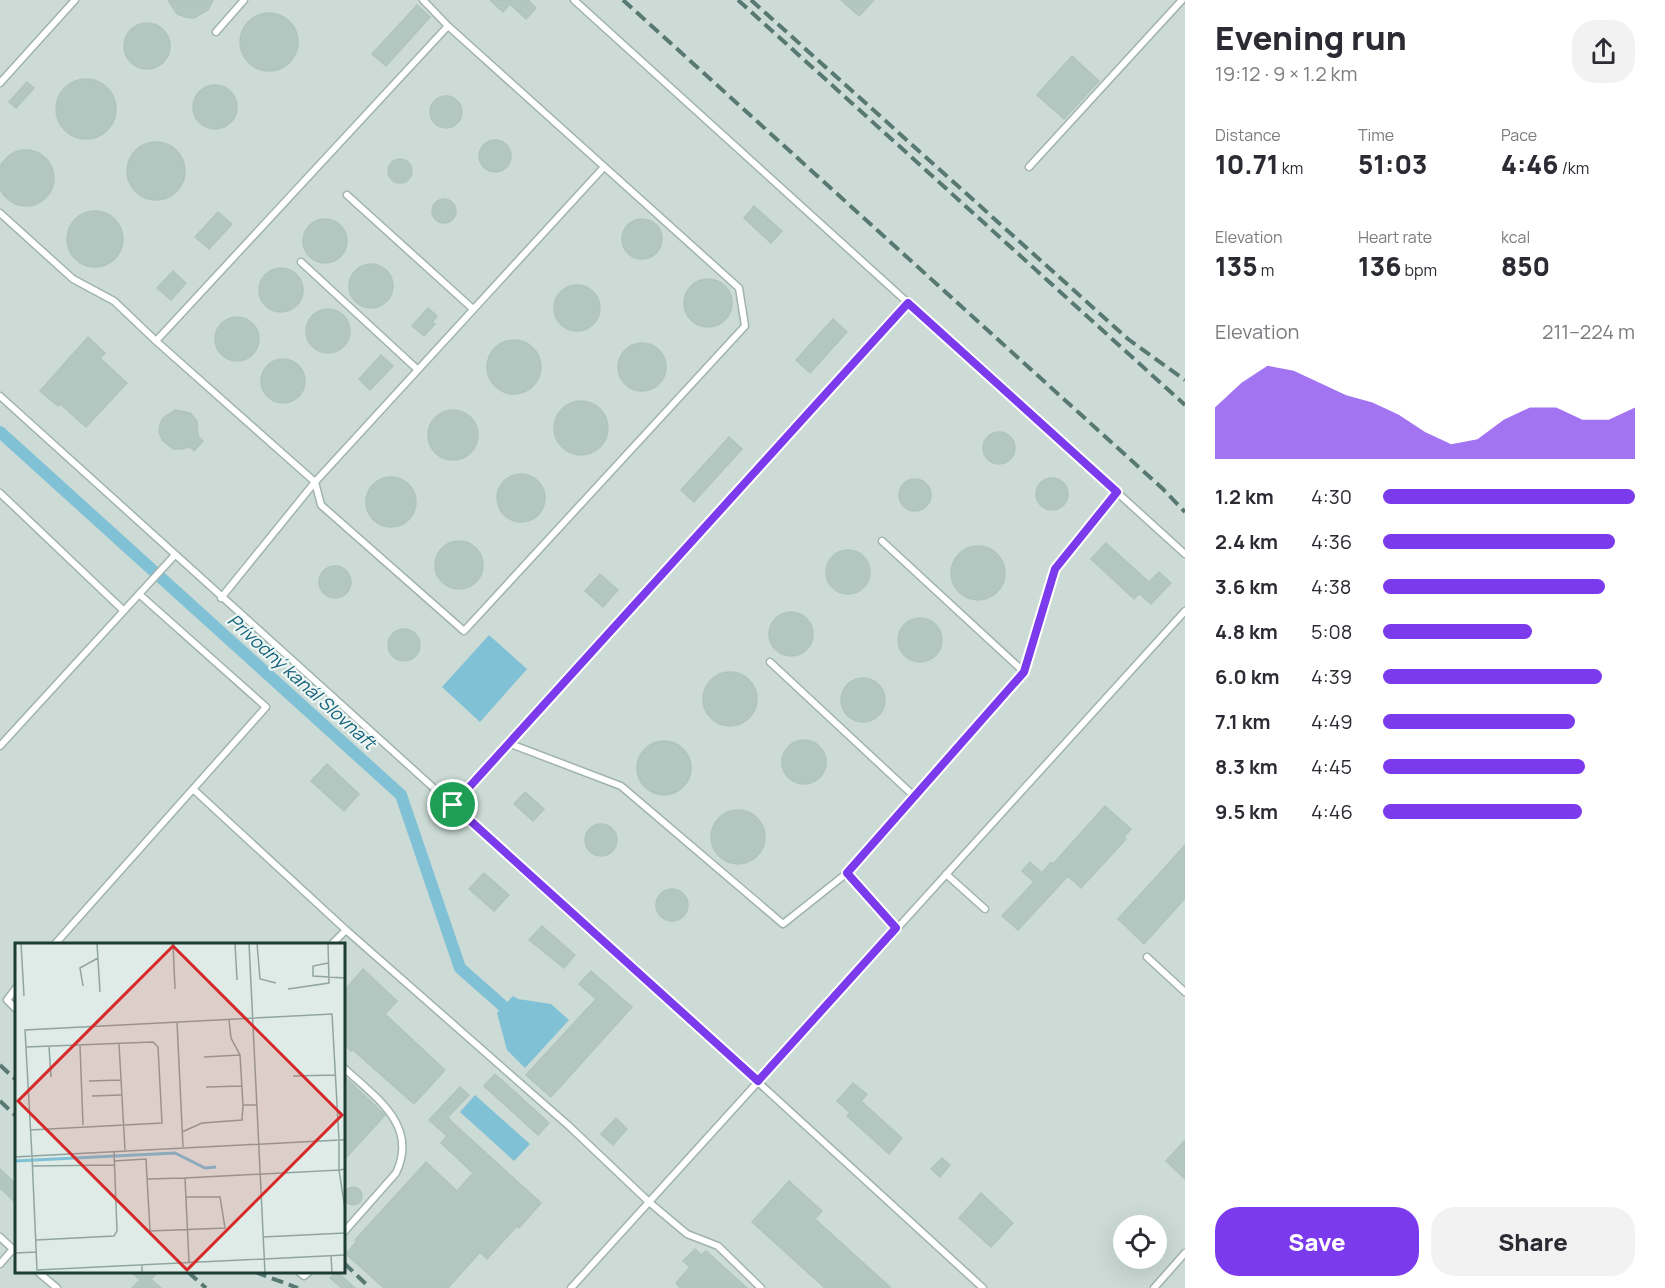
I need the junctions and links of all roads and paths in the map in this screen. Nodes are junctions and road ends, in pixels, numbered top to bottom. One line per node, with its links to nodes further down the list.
1 (75, 0): 8 (lane)
2 (244, 0): 7 (lane)
3 (423, 0): 6 (lane)
4 (574, 0): 14 (lane)
5 (1182, 0): 10 (lane)
6 (448, 26): 9 (lane); 16 (lane)
7 (216, 32)
8 (0, 83)
9 (604, 167): 15 (lane); 19 (lane)
10 (1029, 167)
11 (347, 195): 15 (lane)
12 (0, 213): 16 (lane)
13 (301, 262): 17 (lane)
14 (908, 303): 20 (lane); 31 (lane)
15 (473, 309): 17 (lane)
16 (156, 341): 19 (lane)
17 (418, 370): 19 (lane)
18 (0, 396): 24 (lane)
19 (315, 482): 26 (lane)
20 (1117, 492): 23 (lane); 30 (lane)
21 (0, 493): 27 (lane)
22 (882, 541): 30 (lane)
23 (1185, 554)
24 (174, 556): 25 (lane); 26 (lane)
25 (139, 594): 27 (lane); 33 (lane)
26 (221, 598): 35 (lane)
27 (124, 610): 32 (lane)
28 (1185, 611): 37 (lane)
29 (770, 662): 34 (lane)
30 (1024, 672): 34 (lane)
31 (508, 743): 35 (lane); 36 (lane)
32 (0, 746)
33 (193, 789): 40 (lane); 41 (lane)
34 (915, 797): 36 (lane)
35 (453, 805): 48 (lane)
36 (847, 873): 39 (lane)
37 (946, 874): 38 (lane); 39 (lane)
38 (985, 909)
39 (896, 928): 48 (lane)
40 (346, 930): 42 (lane); 49 (lane)
41 (57, 943)
42 (334, 943)
43 (1147, 957): 45 (lane)
44 (15, 989): 46 (lane)
45 (1185, 992)
46 (15, 1008)
47 (345, 1069): 50 (lane)
48 (758, 1081): 49 (lane); 59 (lane)
49 (649, 1202): 57 (lane); 58 (lane)
50 (345, 1231)
51 (0, 1237): 52 (lane)
52 (15, 1250): 54 (lane)
53 (1185, 1253): 60 (lane)
54 (0, 1264)
55 (39, 1273): 56 (lane)
56 (57, 1288)
57 (571, 1288)
58 (761, 1288)
59 (983, 1288)
60 (1154, 1288)

